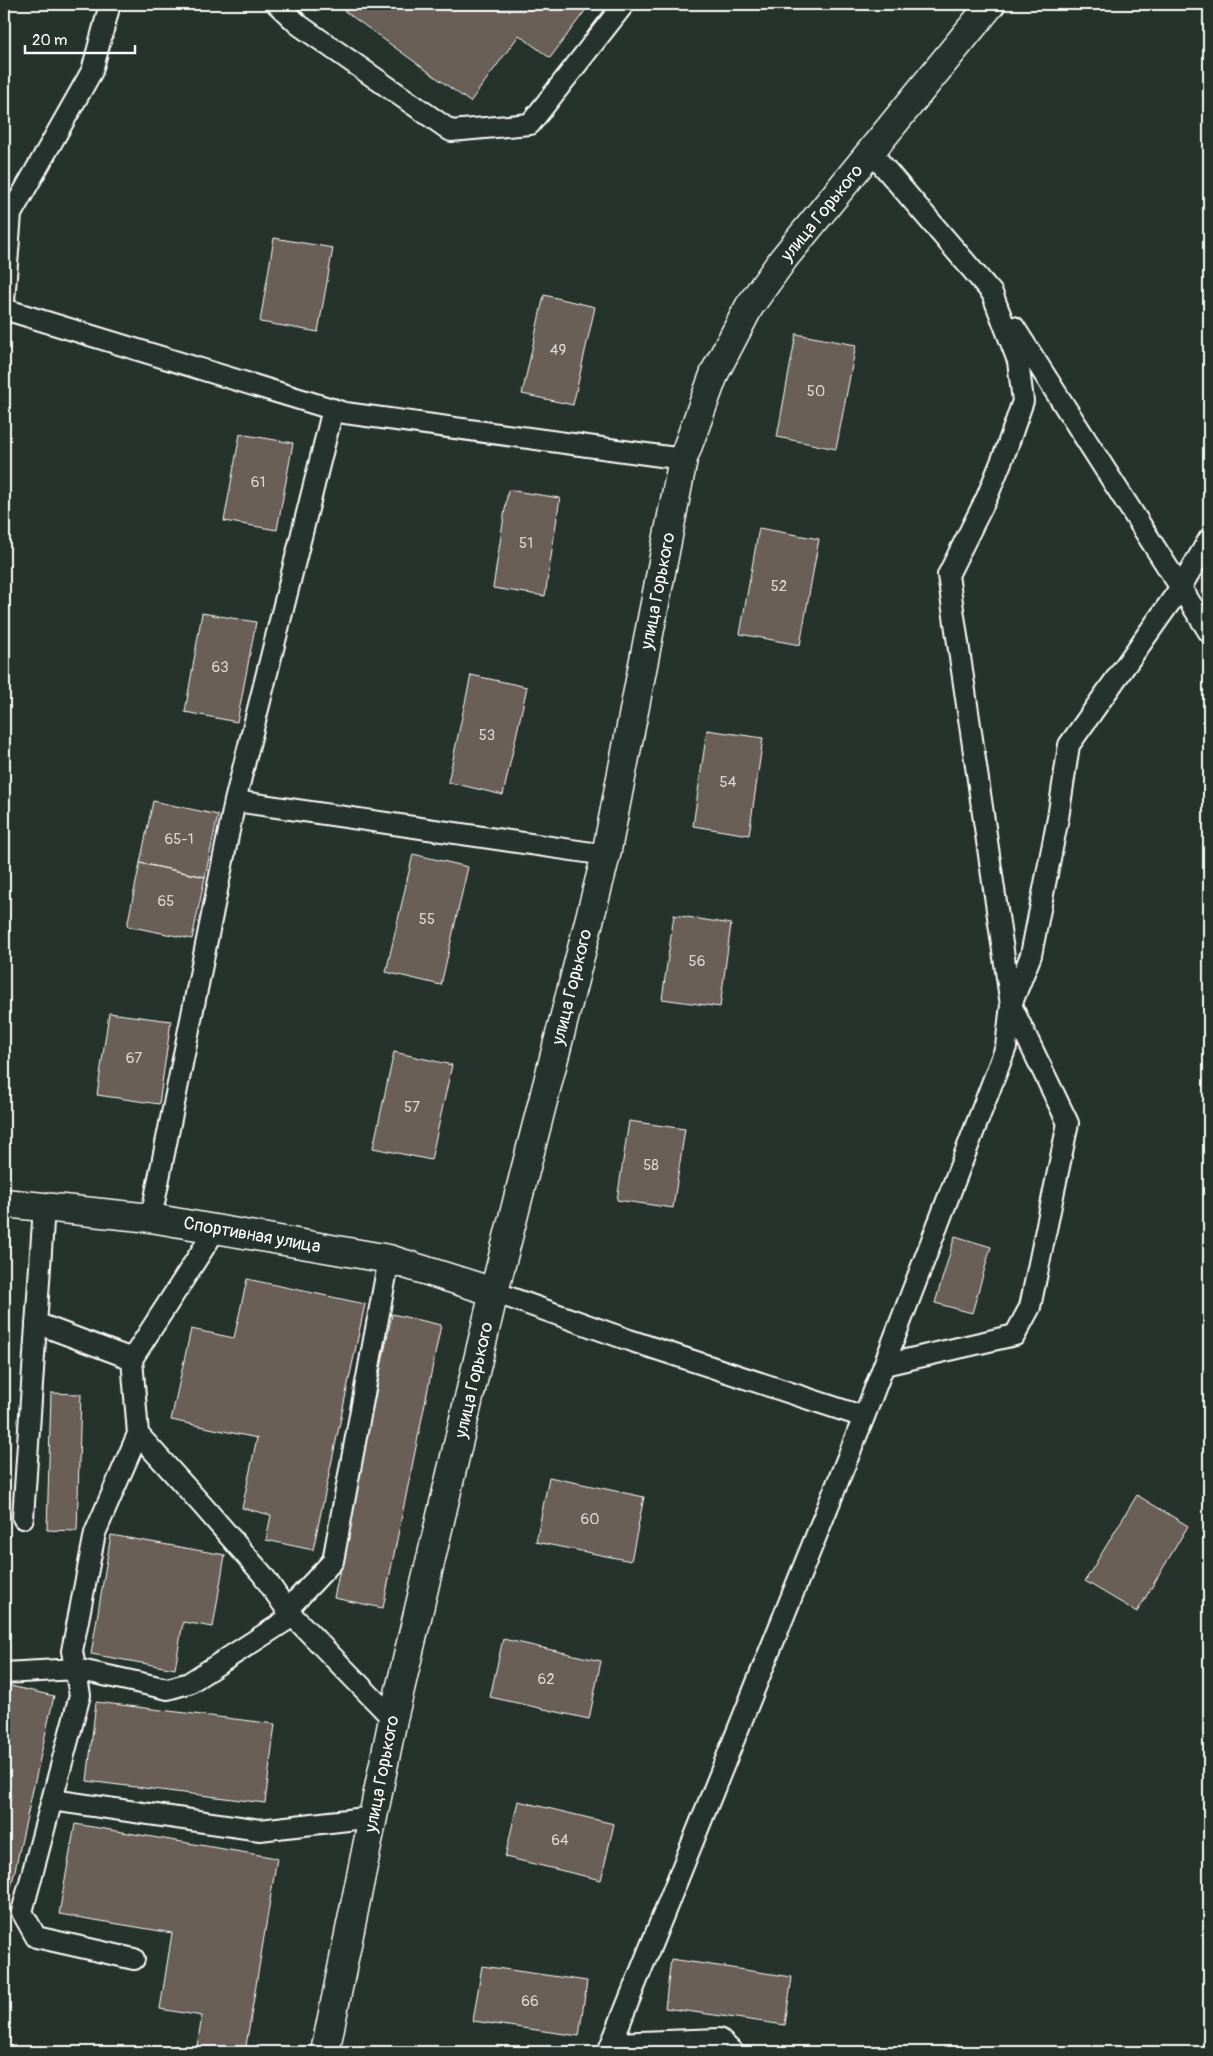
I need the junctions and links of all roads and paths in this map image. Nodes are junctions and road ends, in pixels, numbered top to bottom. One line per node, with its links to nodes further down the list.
1 (110, 4): 6 (lane)
2 (277, 4): 3 (lane)
3 (624, 4)
4 (991, 4): 5 (street, улица Горького)
5 (871, 152): 7 (lane); 11 (street, улица Горького)
6 (8, 206): 8 (lane)
7 (992, 293): 13 (lane); 17 (lane)
8 (4, 301)
9 (4, 309): 10 (lane)
10 (333, 409): 11 (lane); 15 (lane)
11 (683, 459): 16 (street, улица Горького)
12 (1209, 539): 13 (lane)
13 (1181, 587): 14 (lane); 17 (lane)
14 (1209, 632)
15 (235, 801): 16 (lane); 20 (lane)
16 (606, 855): 23 (street, улица Горького)
17 (1011, 1005): 26 (lane); 26 (lane)
18 (4, 1203): 19 (street, Спортивная улица)
19 (44, 1207): 20 (street, Спортивная улица); 24 (lane)
20 (151, 1218): 21 (street, Спортивная улица)
21 (216, 1229): 22 (street, Спортивная улица); 25 (lane)
22 (389, 1259): 23 (street, Спортивная улица); 30 (lane)
23 (494, 1292): 27 (lane); 33 (street, улица Горького)
24 (36, 1323): 25 (lane); 29 (lane)
25 (132, 1359): 28 (lane)
26 (884, 1365): 27 (lane)
27 (864, 1417): 37 (lane)
28 (138, 1434): 30 (lane); 31 (lane)
29 (23, 1518)
30 (290, 1613): 31 (lane); 33 (lane)
31 (76, 1669): 32 (lane); 34 (lane)
32 (4, 1673)
33 (393, 1719): 35 (street, улица Горького)
34 (52, 1800): 35 (lane); 36 (lane)
35 (374, 1817): 38 (street, улица Горького)
36 (134, 1959)
37 (611, 2048): 39 (lane)
38 (325, 2052)
39 (733, 2052)

